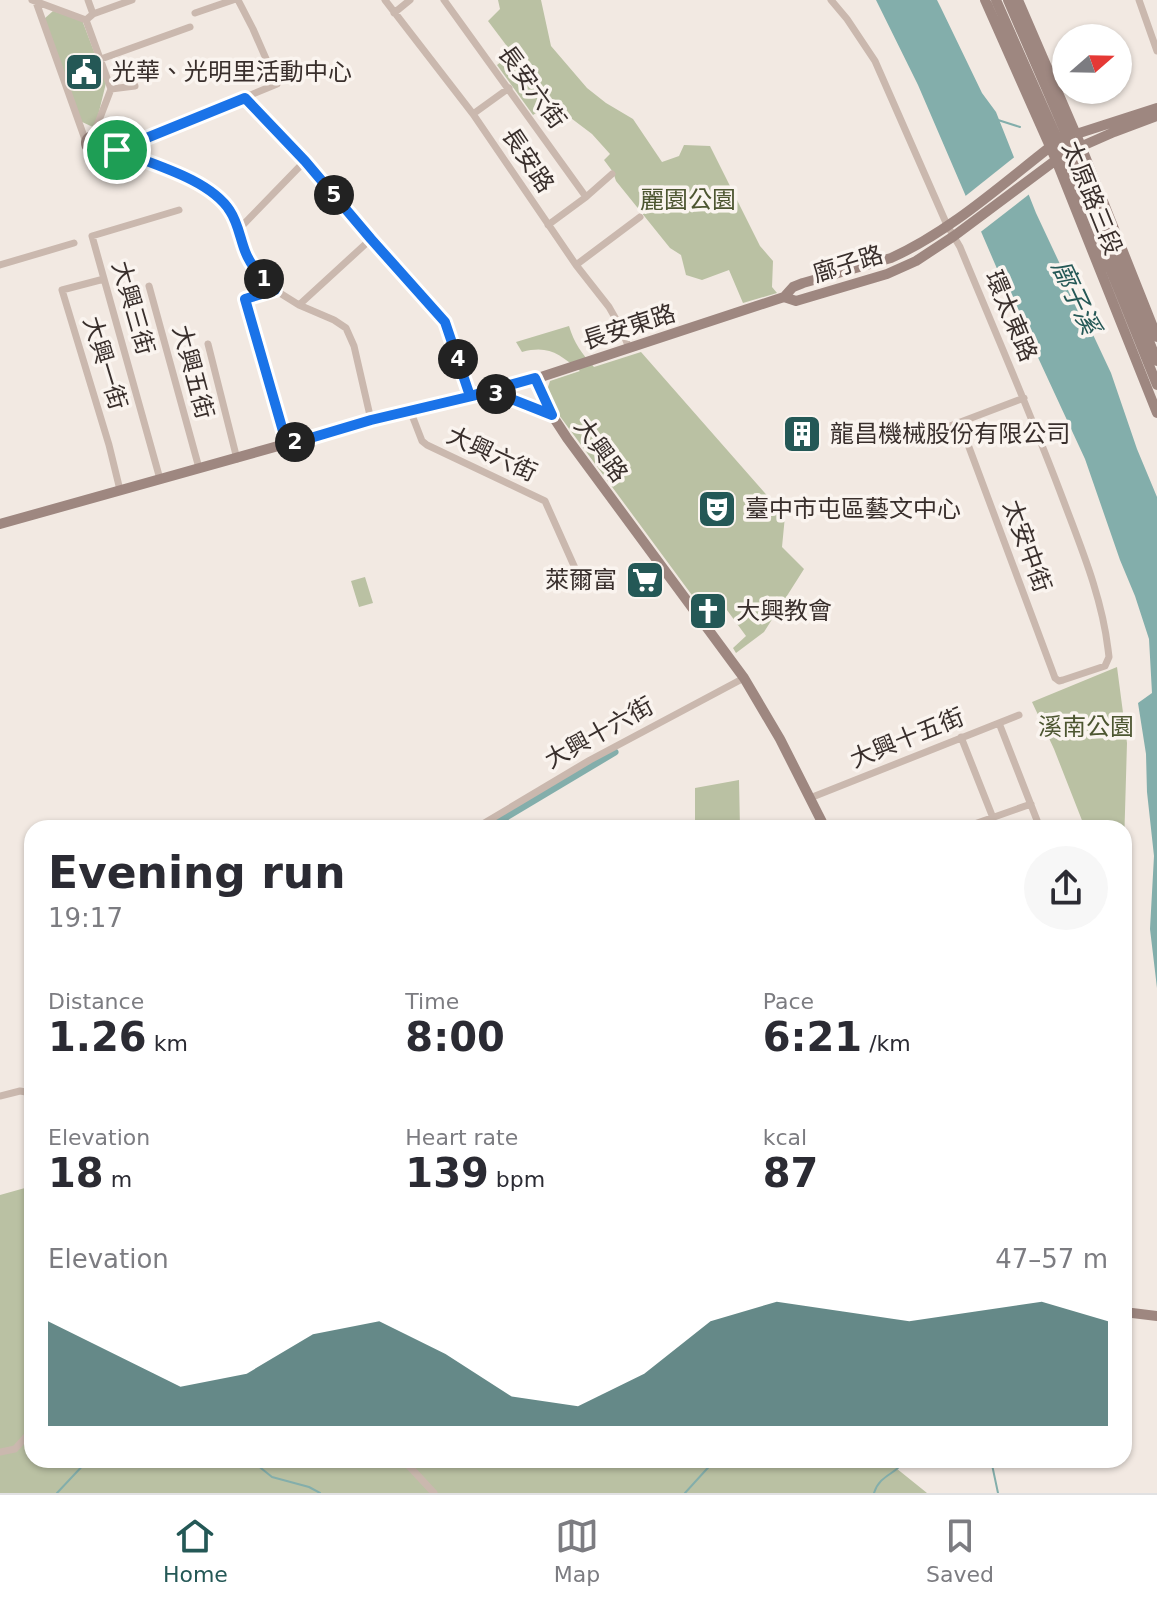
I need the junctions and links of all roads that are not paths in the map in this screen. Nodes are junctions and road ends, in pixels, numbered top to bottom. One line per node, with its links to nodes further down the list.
1 (88, 0): 16 (street)
2 (132, 0): 16 (street)
3 (235, 0): 14 (street); 24 (street)
4 (385, 0): 15 (street, 長安路)
5 (410, 0): 15 (street)
6 (444, 0): 22 (street, 長安六街)
7 (831, 0): 37 (street, 環太東路)
8 (985, 0): 28 (main road, 太原路三段)
9 (996, 0): 28 (main road, 太原路三段)
10 (1008, 0): 28 (main road, 太原路三段)
11 (1018, 0): 28 (main road, 太原路三段)
12 (1139, 0): 18 (street)
13 (34, 1): 16 (street); 29 (street)
14 (195, 13)
15 (394, 13): 26 (street, 長安路)
16 (90, 17): 20 (street)
17 (190, 27): 20 (street)
18 (1155, 39): 19 (street)
19 (1157, 51)
20 (101, 59): 23 (street)
21 (135, 86): 23 (street)
22 (509, 88): 26 (street); 34 (street, 長安六街)
23 (111, 89): 29 (street)
24 (245, 98): 30 (street); 32 (street)
25 (1157, 108): 28 (main road)
26 (473, 114): 38 (street, 長安路)
27 (1157, 116): 31 (main road)
28 (1063, 140): 31 (main road, 太原路三段); 31 (main road, 太原路三段); 37 (main road, 廍子路)
29 (93, 141): 30 (street)
30 (117, 150): 39 (street)
31 (1064, 155): 40 (main road, 廍子路); 50 (main road, 太原路三段); 53 (main road, 太原路三段); 55 (main road, 太原路三段); 60 (main road, 太原路三段)
32 (305, 161): 39 (street); 41 (street)
33 (612, 174): 34 (street)
34 (586, 197): 38 (street)
35 (179, 210): 45 (street, 大興三街)
36 (640, 217): 44 (street)
37 (952, 222): 40 (street, 環太東路); 48 (main road, 廍子路)
38 (548, 225): 44 (street, 長安路)
39 (239, 229): 47 (street)
40 (957, 234): 48 (main road, 廍子路); 58 (street, 環太東路)
41 (371, 239): 49 (street); 57 (street)
42 (74, 243): 43 (street)
43 (0, 265)
44 (576, 265): 52 (street, 長安路)
45 (104, 279): 68 (street, 大興三街); 69 (street, 大興一街)
46 (149, 286): 67 (street, 大興五街)
47 (275, 290): 49 (street); 65 (street)
48 (784, 297): 52 (main road, 長安東路)
49 (299, 305): 62 (street)
50 (1157, 337)
51 (208, 344): 66 (street)
52 (629, 348): 54 (main road, 長安東路)
53 (1157, 361)
54 (535, 378): 56 (main road, 長安東路); 61 (main road)
55 (1157, 385)
56 (485, 393): 57 (main road, 大興路); 61 (main road, 大興路)
57 (470, 396): 59 (main road, 大興路)
58 (1024, 398): 63 (street); 73 (street, 環太東路)
59 (410, 410): 62 (main road, 大興路); 71 (street, 大興六街)
60 (1157, 413)
61 (552, 415): 72 (main road, 大興路)
62 (371, 420): 65 (main road, 大興路)
63 (960, 423): 64 (street); 73 (street, 太安中街)
64 (921, 437)
65 (287, 445): 66 (main road, 大興路)
66 (237, 459): 67 (main road, 大興路)
67 (199, 468): 68 (main road, 大興路)
68 (160, 479): 69 (main road, 大興路)
69 (120, 490): 70 (main road, 大興路)
70 (0, 524)
71 (579, 577)
72 (744, 678): 77 (main road, 大興路); 80 (street, 大興十六街)
73 (1059, 681)
74 (1019, 715): 75 (street, 大興十五街)
75 (999, 723): 76 (street, 大興十五街); 78 (street)
76 (961, 737): 77 (street, 大興十五街); 79 (street)
77 (810, 798): 81 (main road, 大興路)
78 (1031, 804): 79 (street); 84 (street)
79 (993, 817): 82 (street); 83 (street)
80 (489, 820)
81 (821, 820)
82 (985, 820)
83 (994, 820)
84 (1037, 820)
85 (24, 1092): 86 (street)
86 (0, 1095)
87 (1132, 1313): 88 (main road)
88 (1157, 1316)
89 (24, 1439): 90 (street)
90 (0, 1452)
91 (411, 1468): 92 (street)
92 (434, 1493)

